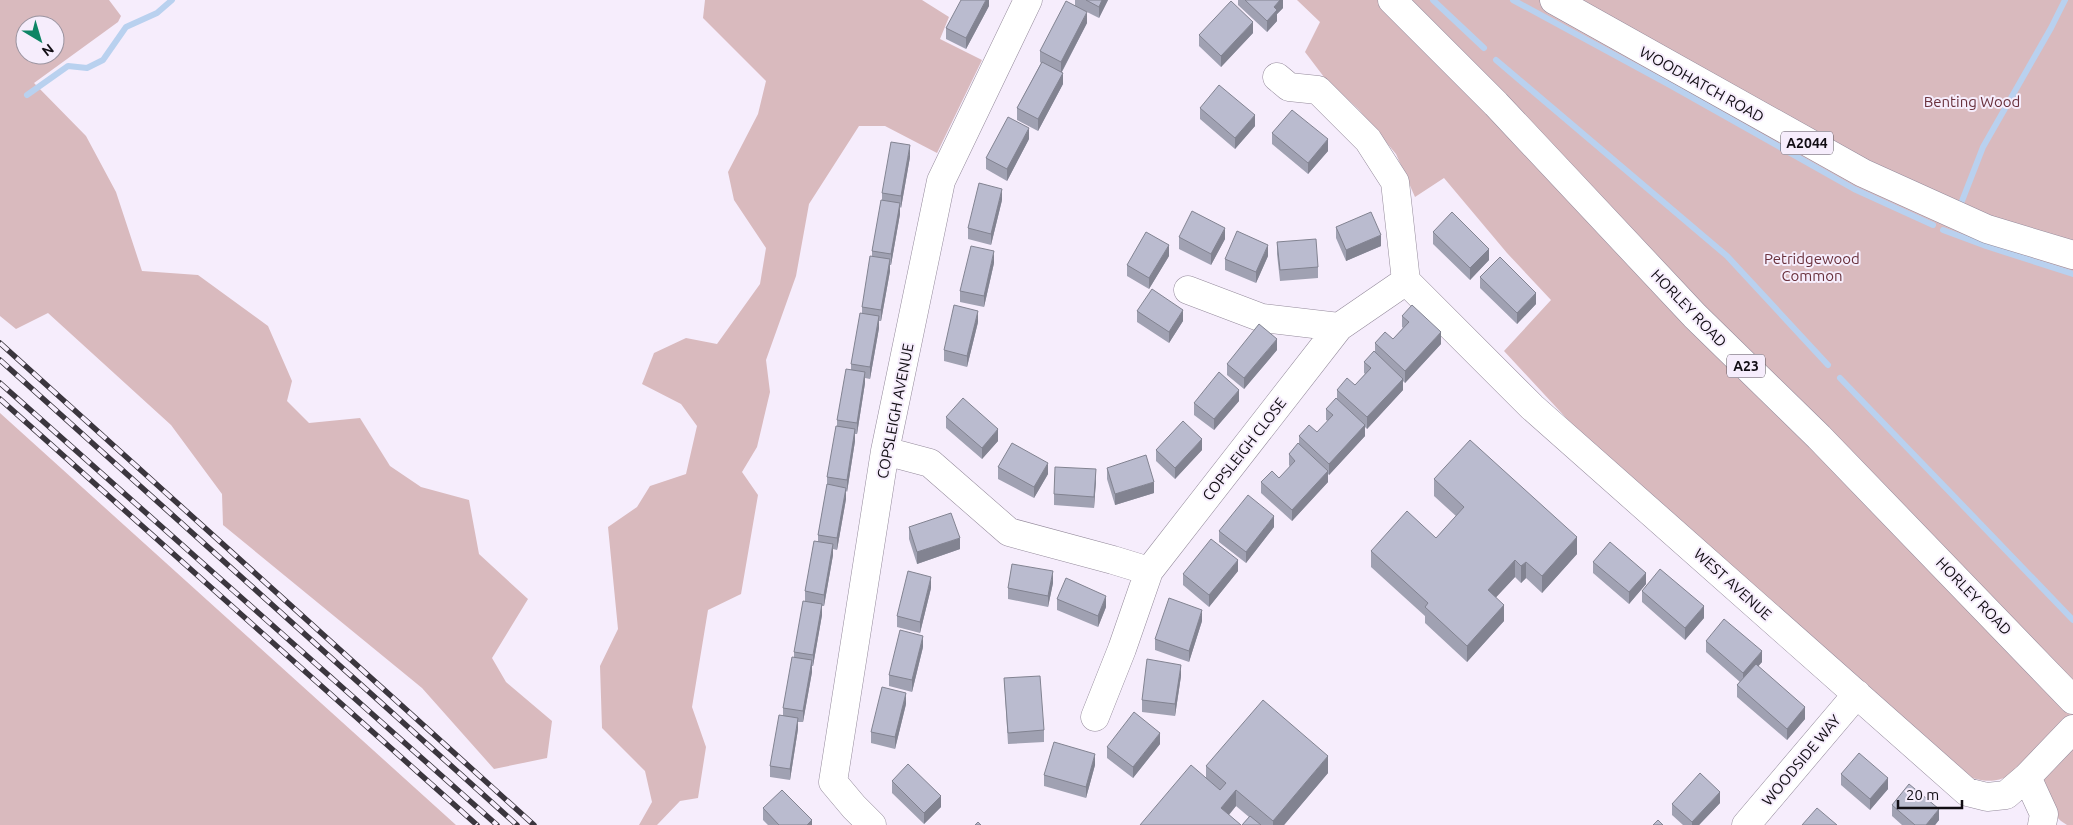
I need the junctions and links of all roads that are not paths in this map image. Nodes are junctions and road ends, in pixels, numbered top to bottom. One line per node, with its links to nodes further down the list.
1 (1028, 0): 9 (street, COPSLEIGH AVENUE)
2 (1392, 0): 12 (street, HORLEY ROAD / A23)
3 (1554, 0): 5 (street, WOODHATCH ROAD / A2044)
4 (1277, 77): 6 (street)
5 (2073, 255)
6 (1406, 281): 8 (street, COPSLEIGH CLOSE); 11 (street, WEST AVENUE)
7 (1188, 290): 8 (street)
8 (1339, 327): 10 (street, COPSLEIGH CLOSE)
9 (885, 451): 10 (street); 16 (street, COPSLEIGH AVENUE)
10 (1149, 571): 13 (street, COPSLEIGH CLOSE)
11 (1857, 694): 15 (street, WEST AVENUE); 17 (street, WOODSIDE WAY)
12 (2073, 700)
13 (1095, 717)
14 (2073, 729): 15 (street, WEST AVENUE)
15 (2027, 777): 18 (street)
16 (872, 825)
17 (1746, 825)
18 (2042, 825)

